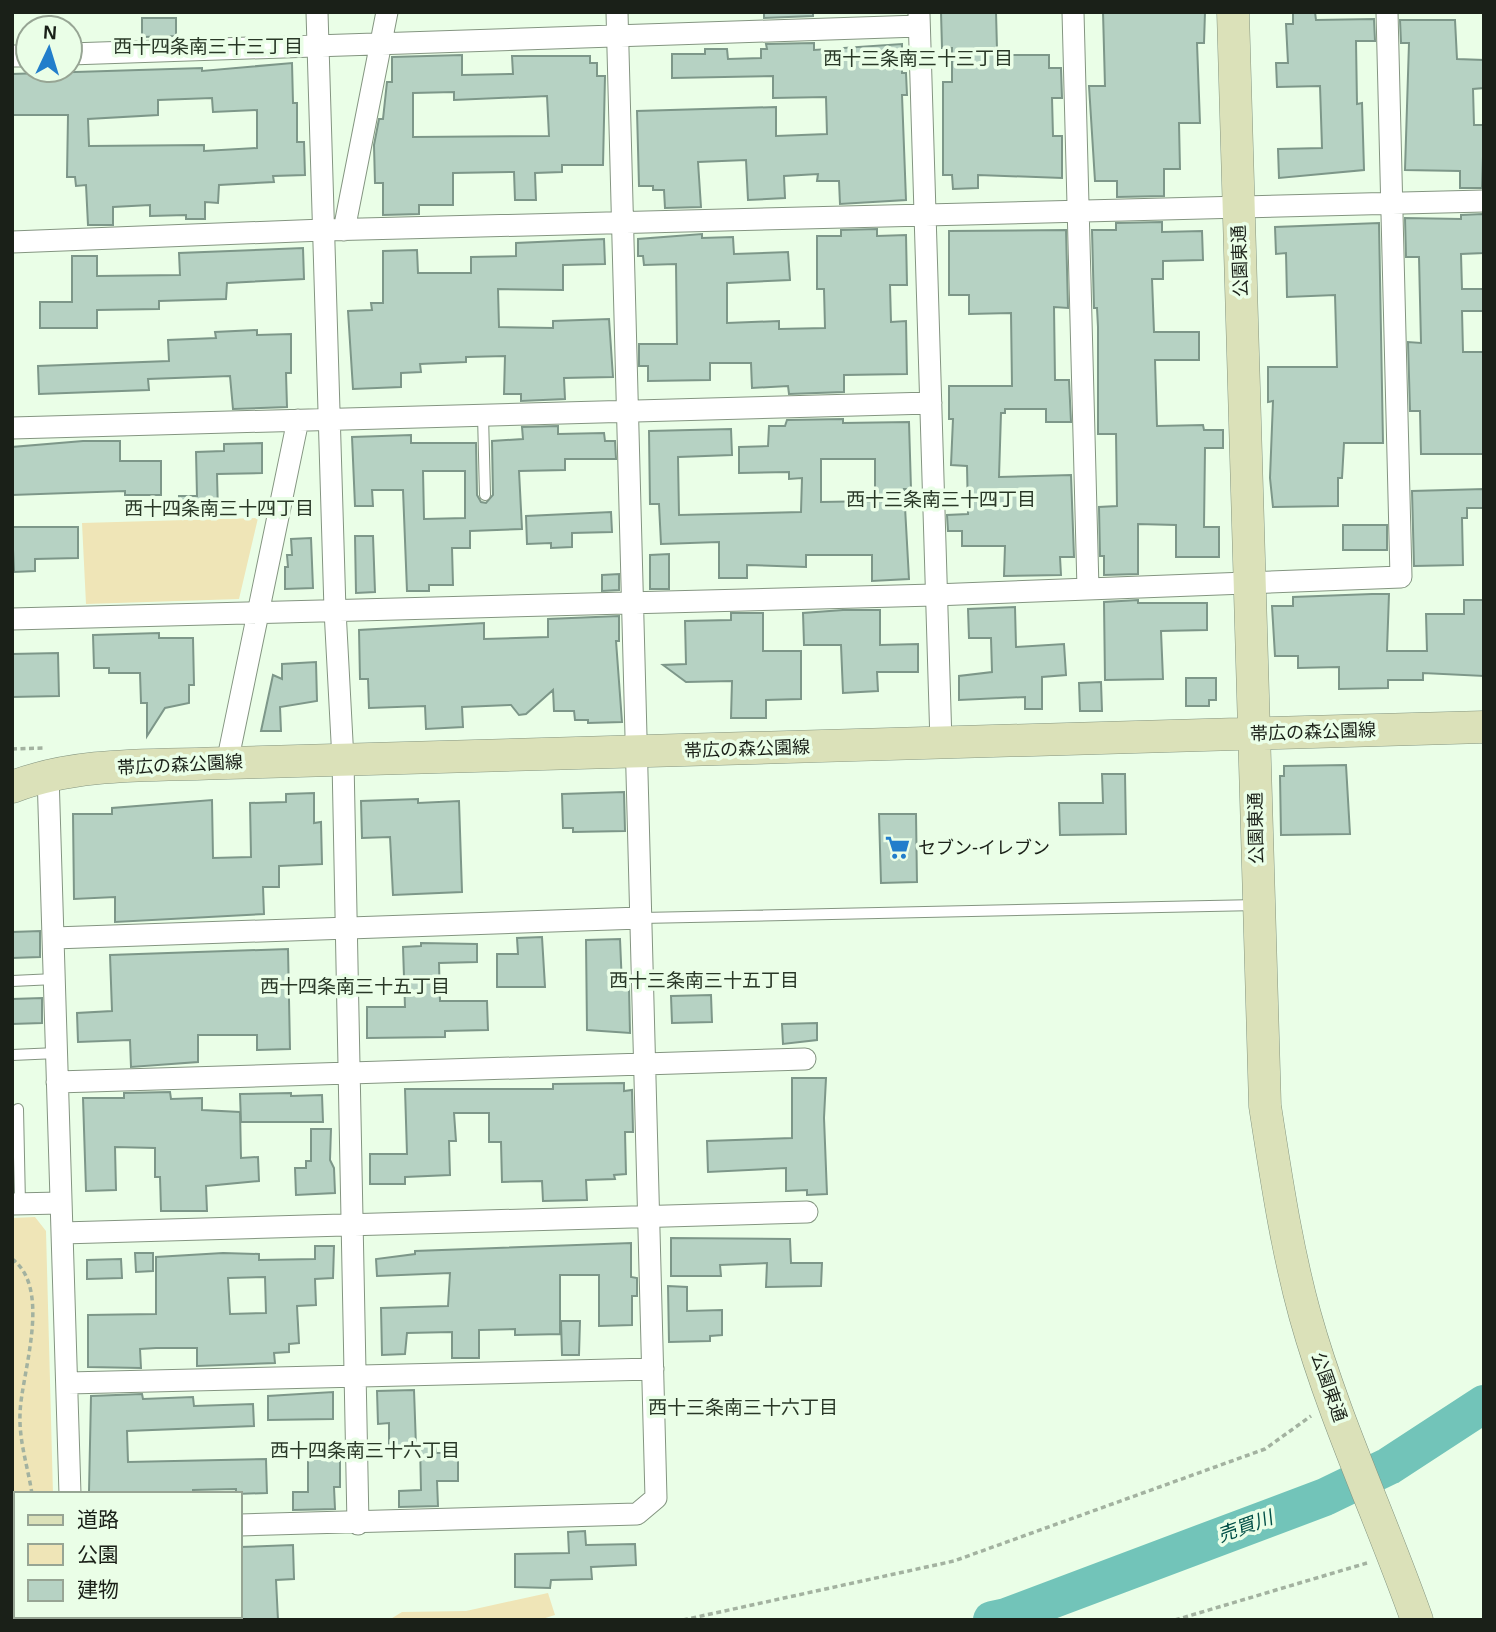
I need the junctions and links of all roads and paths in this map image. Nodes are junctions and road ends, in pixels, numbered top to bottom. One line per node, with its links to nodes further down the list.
1 (317, 12): 10 (street)
2 (387, 12): 9 (street)
3 (617, 12): 8 (street)
4 (1073, 12): 15 (street)
5 (1233, 12): 14 (street, 公園東通)
6 (1387, 12): 13 (street)
7 (919, 19): 8 (street); 16 (street)
8 (618, 38): 9 (street); 17 (street)
9 (381, 43): 10 (street); 18 (street)
10 (317, 45): 11 (street); 18 (street)
11 (84, 53)
12 (1484, 201): 13 (street)
13 (1391, 202): 14 (street); 27 (street)
14 (1238, 208): 15 (street); 27 (street, 公園東通)
15 (1078, 212): 16 (street); 28 (street)
16 (927, 214): 17 (street); 20 (street)
17 (624, 223): 18 (street); 21 (street)
18 (333, 230): 19 (street); 23 (street)
19 (12, 242)
20 (931, 404): 21 (street); 29 (street)
21 (627, 413): 22 (street); 30 (street)
22 (483, 415): 23 (street); 26 (lane)
23 (331, 418): 24 (street); 31 (street)
24 (298, 420): 25 (street); 32 (street)
25 (12, 428)
26 (485, 495)
27 (1248, 583): 28 (street); 35 (street, 公園東通)
28 (1088, 589): 29 (street)
29 (934, 595): 30 (street); 36 (street)
30 (634, 602): 31 (street); 37 (street)
31 (335, 610): 32 (street); 38 (street)
32 (257, 611): 33 (street); 39 (street)
33 (12, 619)
34 (1484, 727): 35 (street, 帯広の森公園線)
35 (1253, 735): 36 (street, 帯広の森公園線); 43 (street, 公園東通)
36 (941, 743): 37 (street, 帯広の森公園線)
37 (637, 752): 38 (street, 帯広の森公園線); 44 (street)
38 (343, 760): 39 (street, 帯広の森公園線); 45 (street)
39 (227, 762): 41 (street, 帯広の森公園線)
40 (12, 768): 41 (street)
41 (48, 775): 42 (street, 帯広の森公園線); 46 (street)
42 (12, 787)
43 (1258, 905): 44 (lane); 66 (street, 公園東通)
44 (641, 918): 45 (street); 52 (street)
45 (346, 927): 46 (street); 53 (street)
46 (54, 938): 47 (street)
47 (55, 979): 48 (lane); 49 (street)
48 (12, 981)
49 (57, 1054): 50 (lane); 54 (street)
50 (12, 1055)
51 (806, 1059): 52 (street)
52 (647, 1064): 53 (street); 59 (street)
53 (348, 1072): 54 (street); 60 (street)
54 (58, 1082): 56 (street)
55 (18, 1110): 57 (lane)
56 (61, 1203): 57 (street); 61 (street)
57 (16, 1204)
58 (807, 1212): 59 (street)
59 (649, 1218): 60 (street); 63 (street)
60 (350, 1225): 61 (street); 64 (street)
61 (62, 1233): 65 (street)
62 (12, 1259): 67 (path)
63 (653, 1369): 64 (street); 69 (street)
64 (353, 1376): 65 (street); 69 (street)
65 (68, 1383): 68 (street)
66 (1329, 1416): 71 (street, 公園東通); 72 (path)
67 (32, 1492)
68 (69, 1492)
69 (358, 1524): 70 (street)
70 (242, 1525)
71 (1382, 1549): 73 (path); 74 (street, 公園東通)
72 (683, 1620)
73 (1175, 1620)
74 (1416, 1620)

